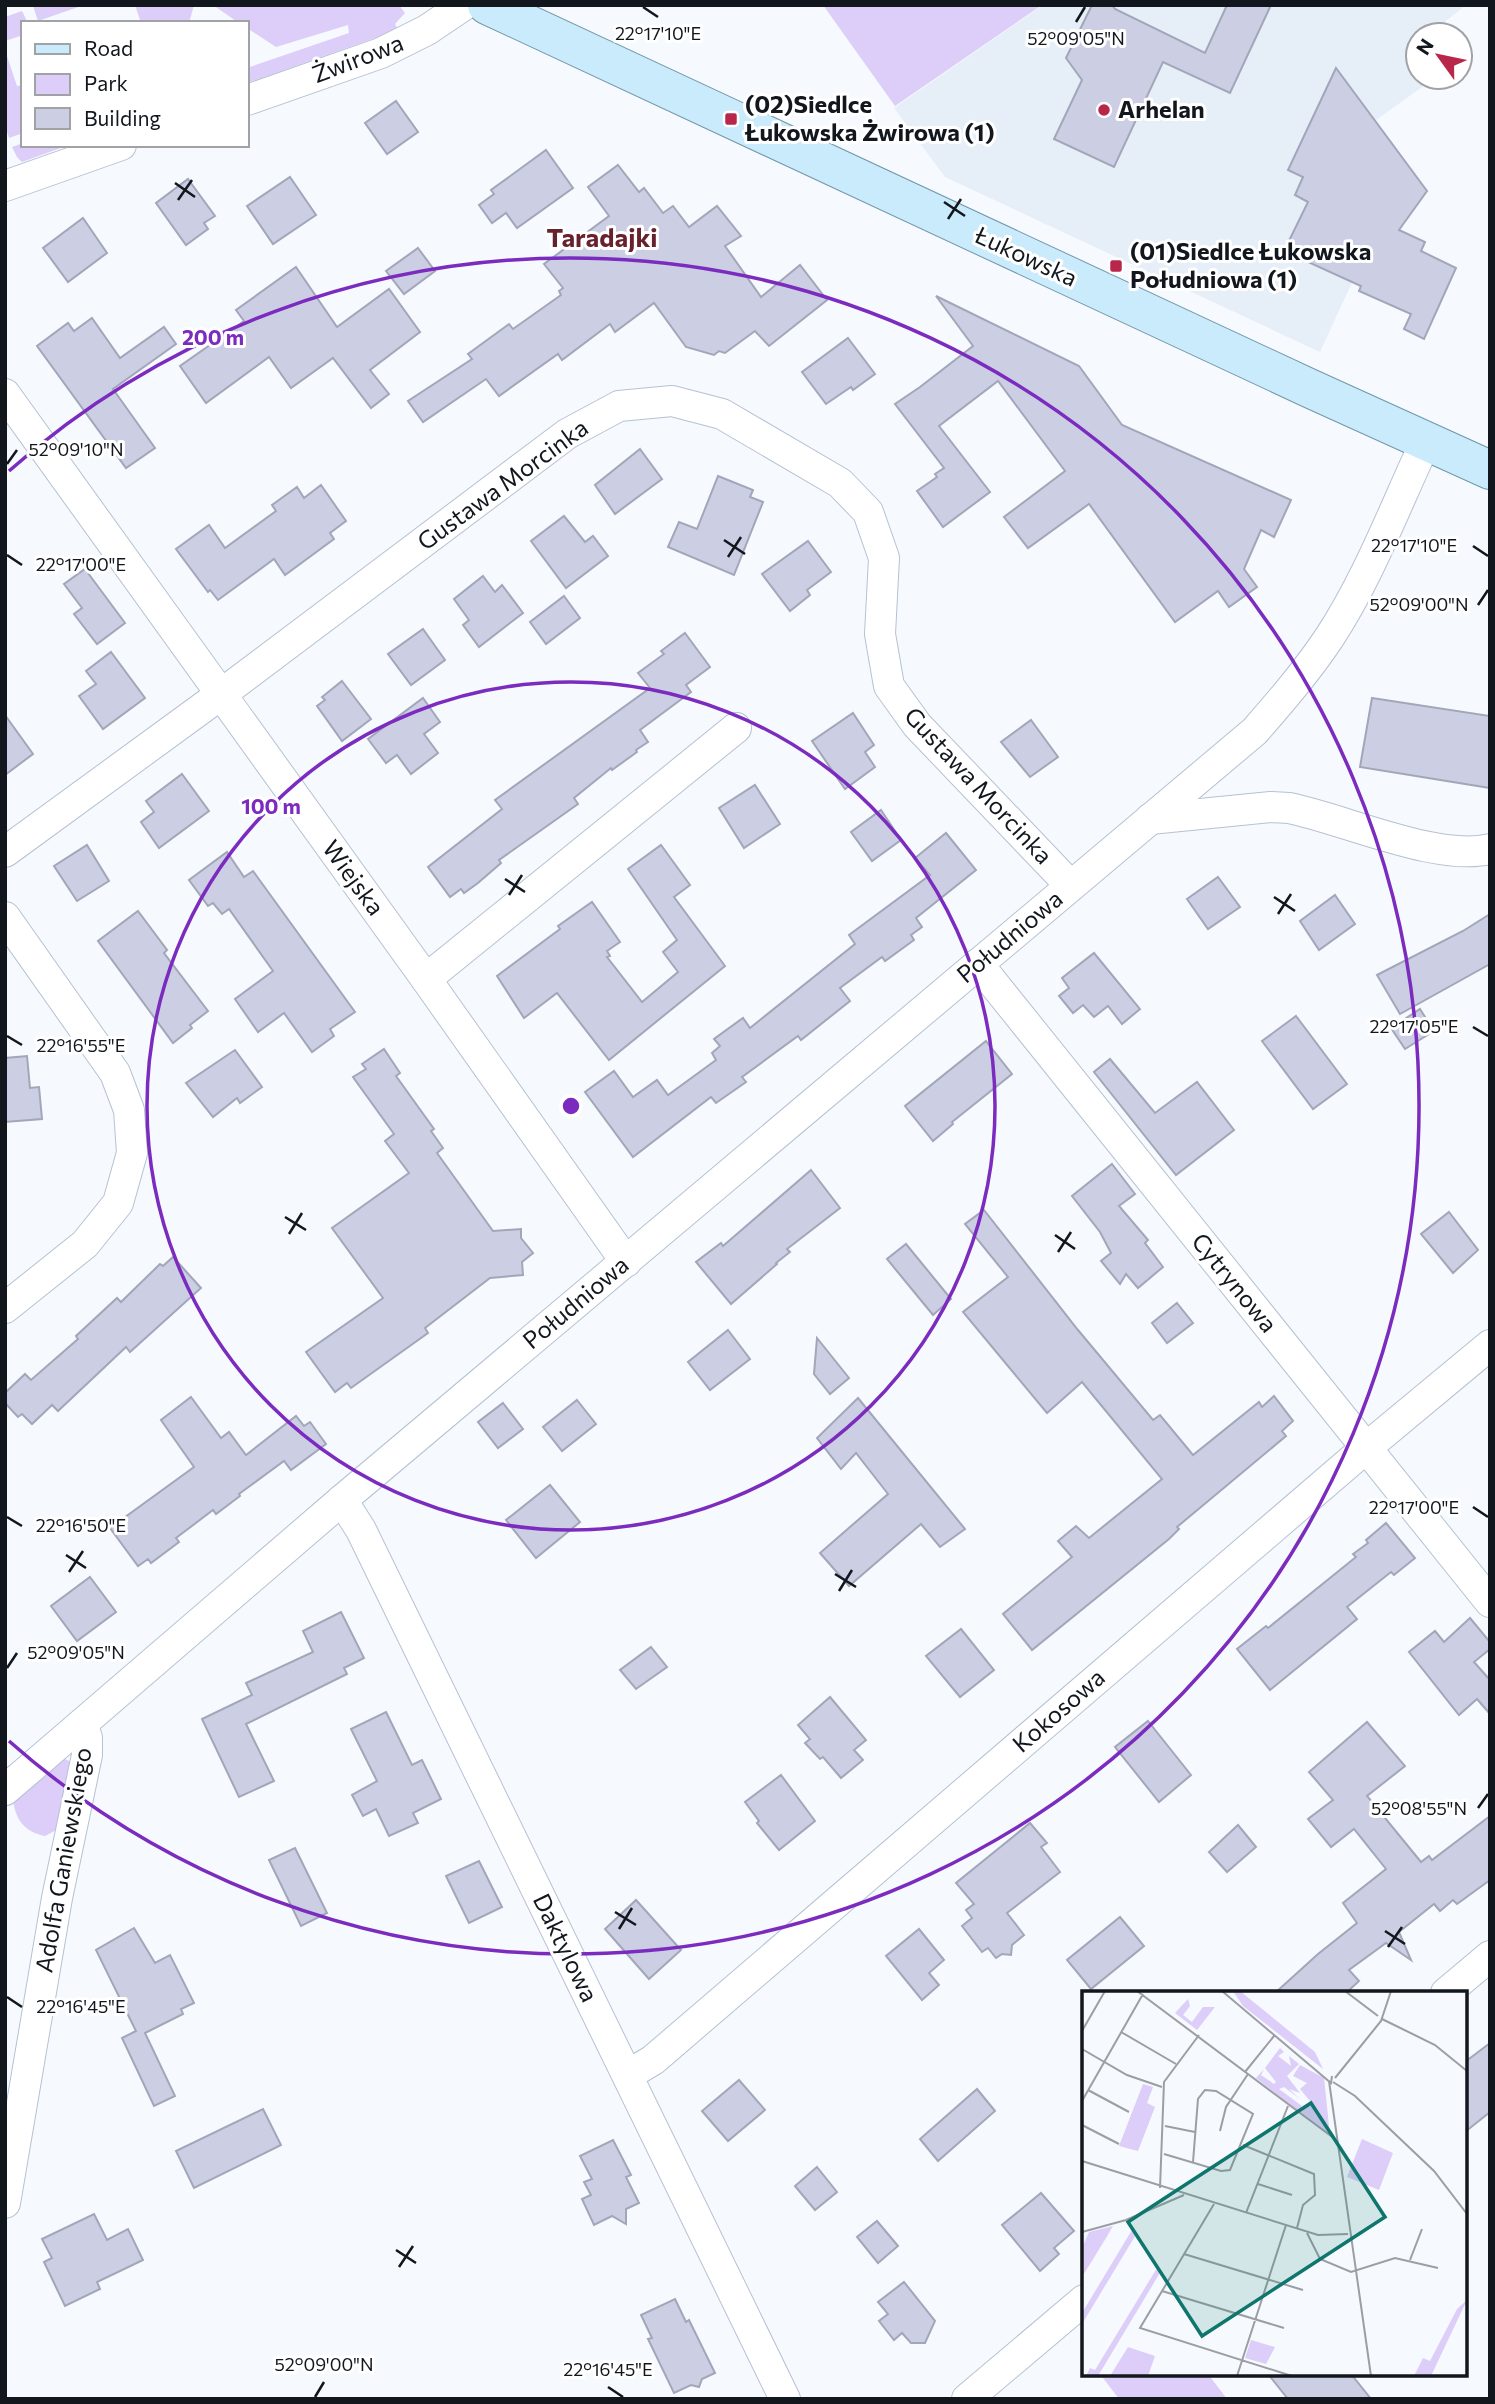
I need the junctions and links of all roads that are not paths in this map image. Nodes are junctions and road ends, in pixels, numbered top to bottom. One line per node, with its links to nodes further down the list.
1 (464, 5): 3 (street, Żwirowa)
2 (487, 5): 7 (main road, Łukowska)
3 (248, 100)
4 (115, 147): 5 (street)
5 (5, 186)
6 (5, 394): 9 (street, Wiejska)
7 (1426, 441): 8 (main road, Łukowska); 11 (street, Południowa)
8 (1490, 470)
9 (220, 695): 13 (street, Gustawa Morcinka); 14 (street, Gustawa Morcinka); 17 (street, Wiejska)
10 (736, 728): 17 (street)
11 (1150, 819): 12 (street); 14 (street, Południowa)
12 (1490, 849)
13 (5, 852)
14 (1071, 886): 16 (street, Południowa)
15 (5, 917): 19 (street)
16 (978, 964): 18 (street, Południowa); 21 (street, Cytrynowa)
17 (426, 979): 18 (street, Wiejska)
18 (625, 1262): 22 (street, Południowa)
19 (5, 1308)
20 (1490, 1345): 21 (street, Kokosowa)
21 (1366, 1448): 23 (street, Cytrynowa); 28 (street, Kokosowa)
22 (342, 1500): 24 (street, Południowa); 28 (street, Daktylowa)
23 (1490, 1602)
24 (83, 1725): 25 (street, Południowa); 29 (street, Adolfa Ganiewskiego)
25 (5, 1790)
26 (1490, 1956): 27 (street)
27 (1448, 1991)
28 (628, 2075): 31 (street, Daktylowa)
29 (5, 2203)
30 (1082, 2302): 32 (street)
31 (785, 2399)
32 (968, 2399)

